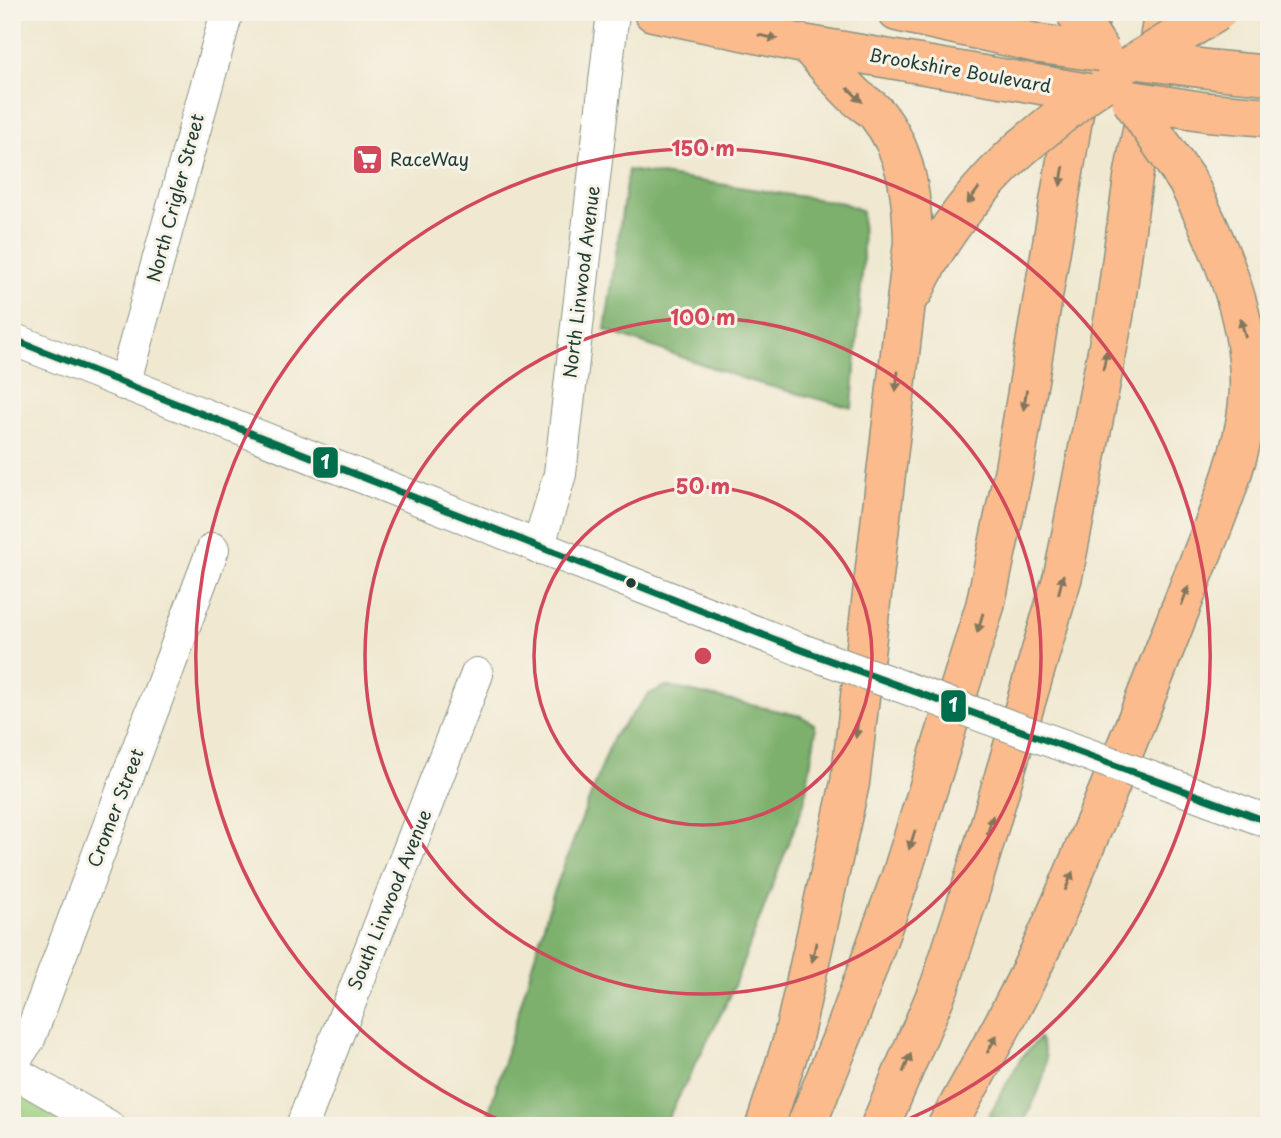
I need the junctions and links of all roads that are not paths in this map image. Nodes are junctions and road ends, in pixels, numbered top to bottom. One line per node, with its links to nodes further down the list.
1 (227, 12): 15 (street, North Crigler Street)
2 (613, 12): 18 (street, North Linwood Avenue)
3 (653, 12): 9 (highway, Brookshire Boulevard, one-way to 9)
4 (897, 12): 11 (highway, Brookshire Boulevard, bridge)
5 (1075, 12): 11 (highway, bridge)
6 (1091, 12): 27 (highway, one-way to 27)
7 (1164, 12): 28 (highway, one-way to 7)
8 (1217, 12): 11 (highway, bridge)
9 (808, 45): 11 (highway, Brookshire Boulevard, bridge); 13 (highway, one-way to 13)
10 (1269, 75): 11 (highway, Brookshire Boulevard, bridge)
11 (1115, 76): 12 (highway, Brookshire Boulevard, bridge); 13 (highway, one-way to 13, bridge); 17 (highway, one-way to 11, bridge)
12 (1269, 117)
13 (904, 313): 26 (highway, one-way to 26)
14 (12, 339): 15 (street)
15 (124, 384): 18 (street)
16 (1269, 392): 17 (highway)
17 (1241, 443): 29 (highway, one-way to 17)
18 (538, 548): 21 (street, bridge)
19 (213, 549): 22 (street, Cromer Street)
20 (477, 674): 25 (street, South Linwood Avenue)
21 (1269, 822)
22 (12, 1064)
23 (12, 1071): 24 (street)
24 (108, 1126)
25 (302, 1126)
26 (765, 1126)
27 (806, 1126)
28 (880, 1126)
29 (947, 1126)

